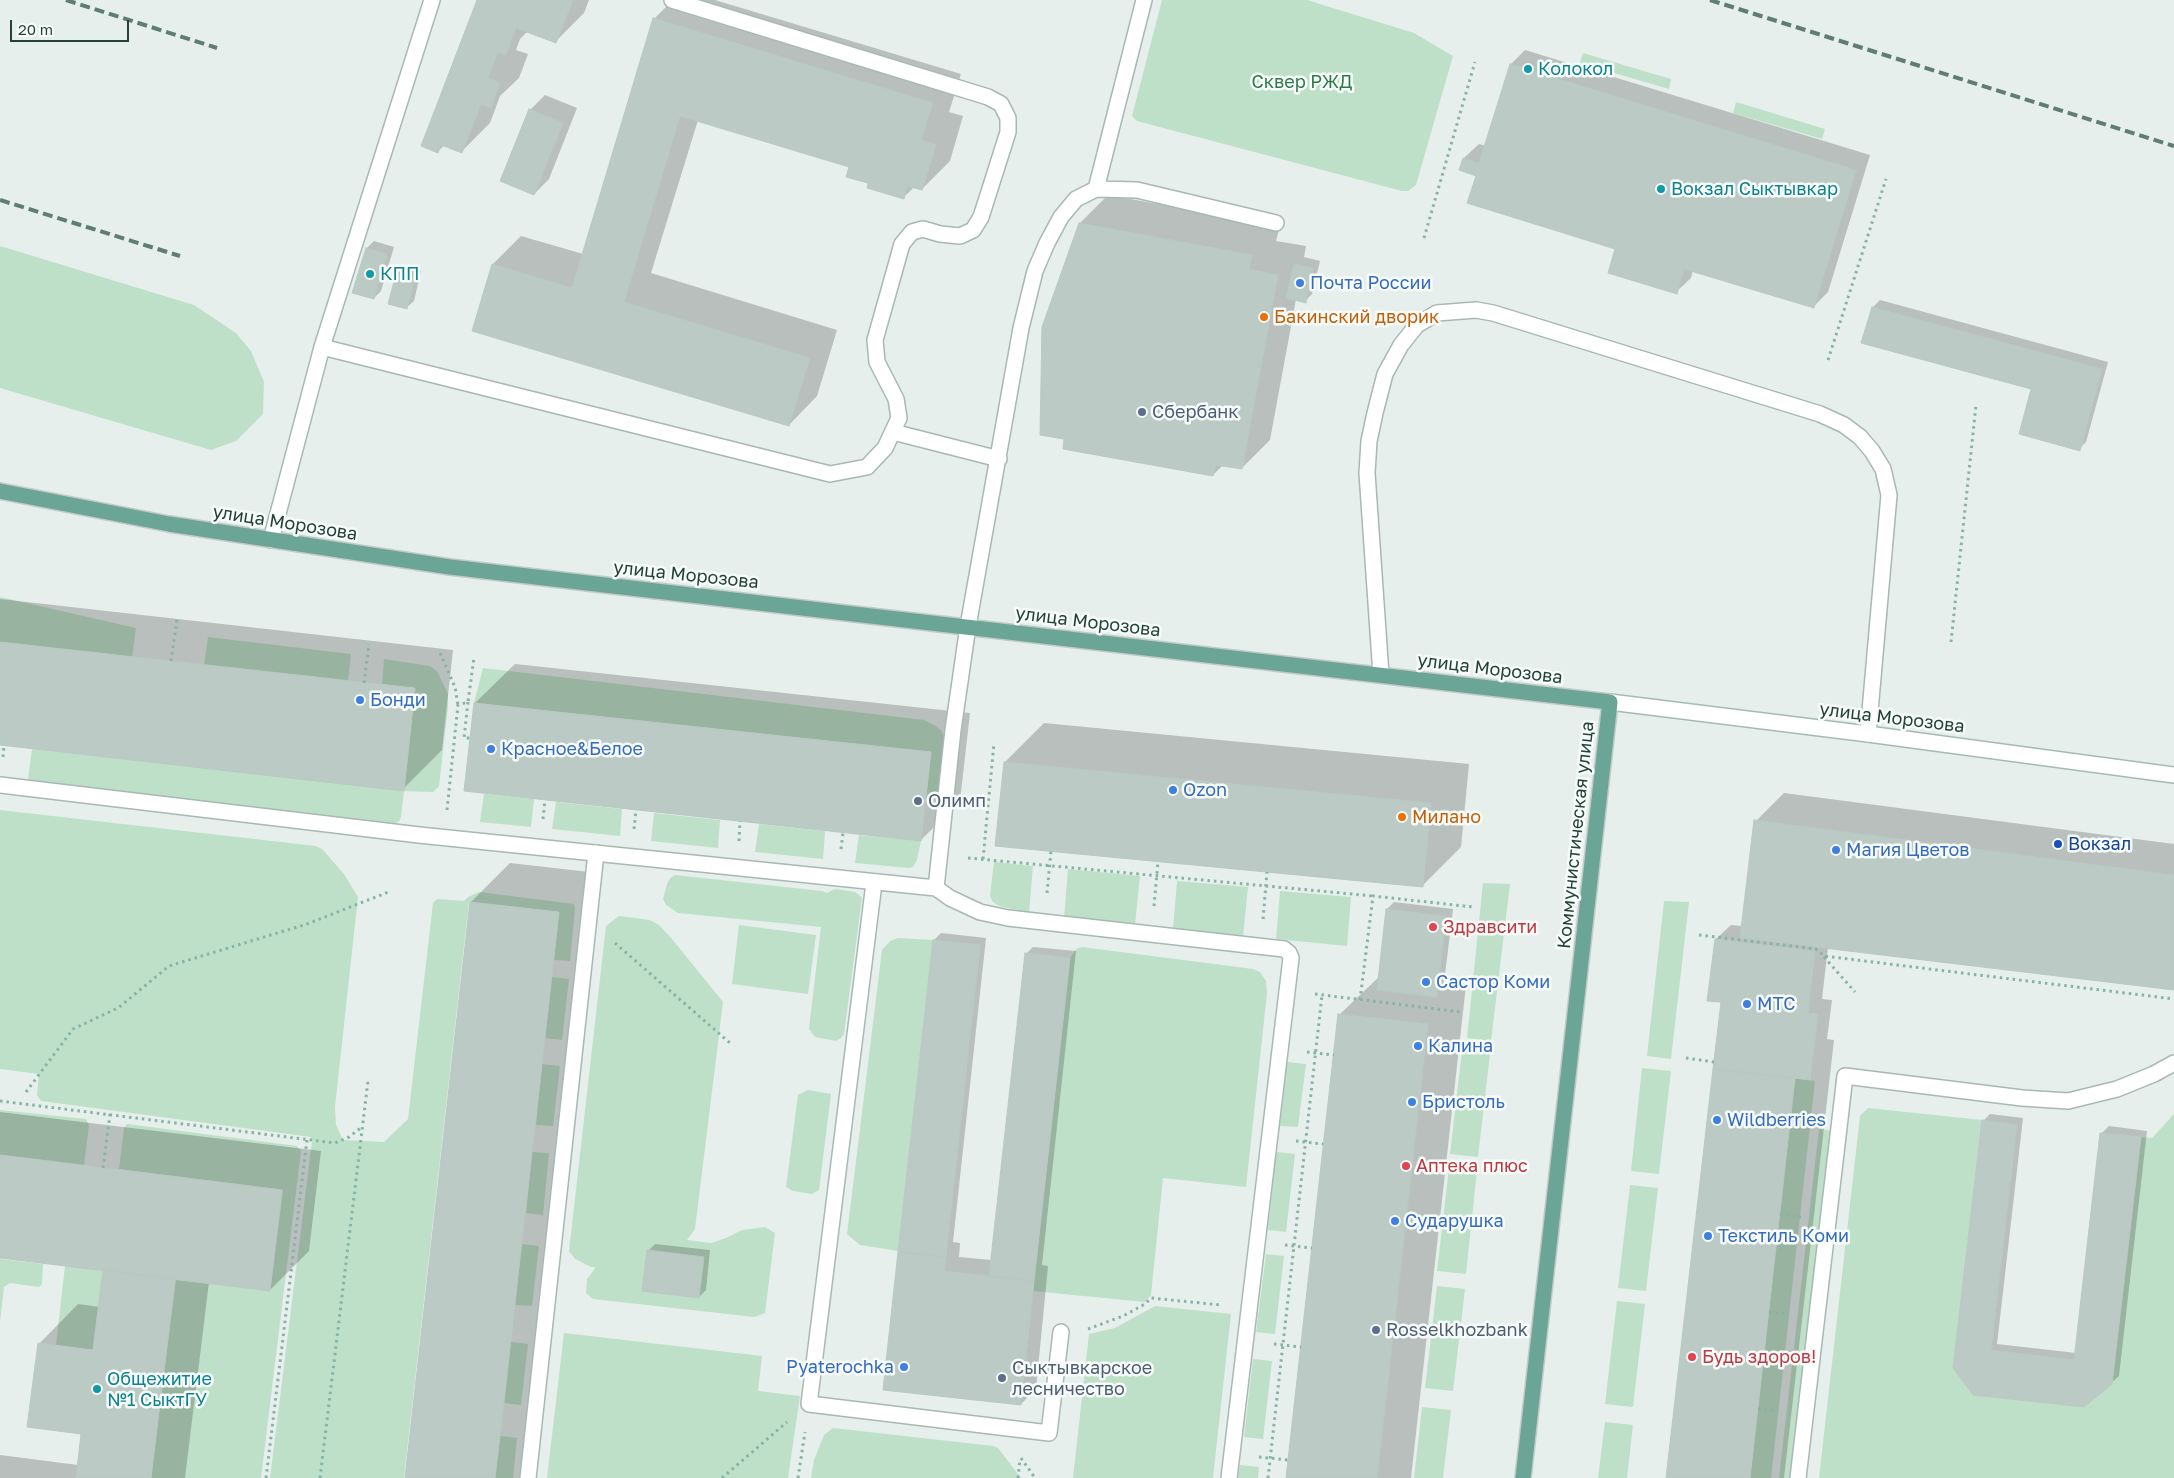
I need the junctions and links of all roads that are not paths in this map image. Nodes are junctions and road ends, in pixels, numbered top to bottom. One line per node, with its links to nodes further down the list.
1 (432, 0): 6 (street)
2 (672, 0): 7 (street)
3 (1144, 0): 4 (street)
4 (1096, 189): 5 (street); 8 (street)
5 (1276, 223)
6 (322, 347): 7 (street); 10 (street)
7 (893, 432): 8 (street)
8 (999, 459): 11 (street)
9 (0, 491): 10 (main road, улица Морозова)
10 (271, 540): 11 (main road, улица Морозова)
11 (968, 626): 12 (main road, улица Морозова); 19 (street); 19 (street)
12 (1381, 675): 13 (main road, улица Морозова); 14 (street)
13 (1610, 702): 14 (street, улица Морозова); 24 (main road, Коммунистическая улица)
14 (1868, 734): 15 (street, улица Морозова)
15 (2174, 775)
16 (0, 785): 17 (street)
17 (596, 853): 18 (street); 22 (street)
18 (874, 882): 19 (street); 21 (street)
19 (936, 888): 23 (street)
20 (2174, 1062): 25 (street)
21 (1061, 1332)
22 (528, 1478)
23 (1229, 1478)
24 (1523, 1478)
25 (1798, 1478)

